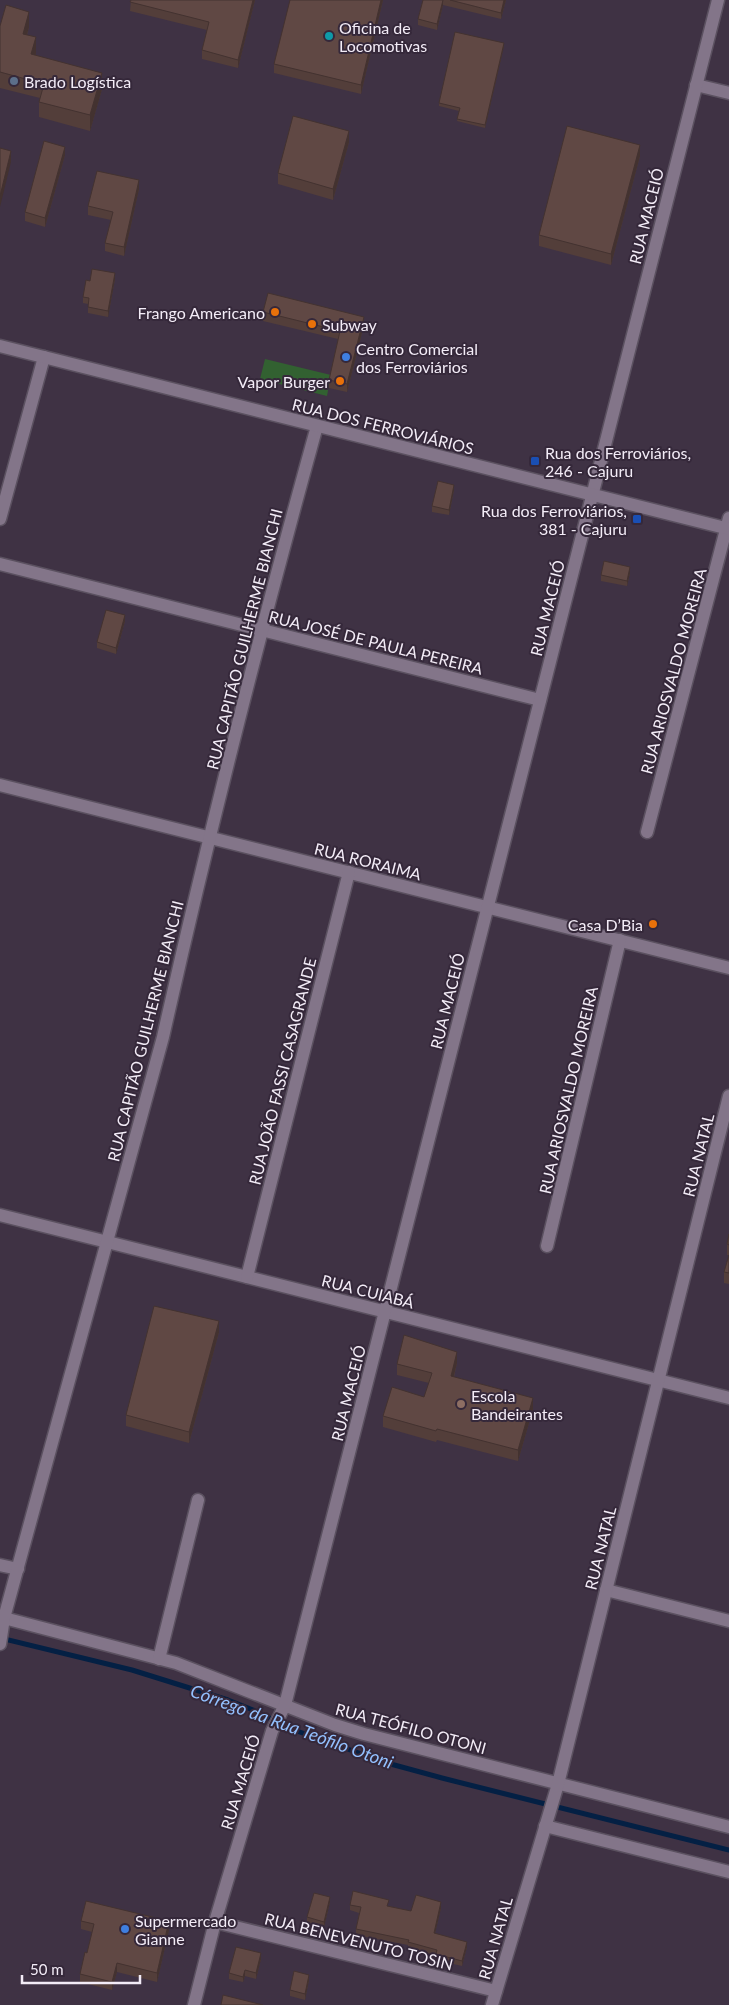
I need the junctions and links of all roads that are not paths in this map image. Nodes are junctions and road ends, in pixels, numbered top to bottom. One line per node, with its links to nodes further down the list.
1 (718, 0): 2 (street, RUA MACEIÓ)
2 (696, 85): 3 (street); 7 (street, RUA MACEIÓ)
3 (729, 93)
4 (0, 346): 5 (street, RUA DOS FERROVIÁRIOS)
5 (44, 357): 6 (street, RUA DOS FERROVIÁRIOS); 8 (street)
6 (317, 426): 7 (street, RUA DOS FERROVIÁRIOS); 11 (street, RUA CAPITÃO GUILHERME BIANCHI)
7 (592, 495): 9 (street, RUA DOS FERROVIÁRIOS); 12 (street, RUA MACEIÓ)
8 (0, 519)
9 (728, 525): 14 (street, RUA ARIOSVALDO MOREIRA)
10 (0, 564): 11 (street, RUA JOSÉ DE PAULA PEREIRA)
11 (261, 630): 12 (street, RUA JOSÉ DE PAULA PEREIRA); 15 (street, RUA CAPITÃO GUILHERME BIANCHI)
12 (540, 700): 17 (street, RUA MACEIÓ)
13 (0, 785): 15 (street, RUA RORAIMA)
14 (647, 832)
15 (210, 838): 16 (street, RUA RORAIMA); 22 (street, RUA CAPITÃO GUILHERME BIANCHI)
16 (348, 872): 17 (street, RUA RORAIMA); 24 (street, RUA JOÃO FASSI CASAGRANDE)
17 (488, 907): 18 (street, RUA RORAIMA); 25 (street, RUA MACEIÓ)
18 (620, 940): 19 (street, RUA RORAIMA); 23 (street, RUA ARIOSVALDO MOREIRA)
19 (729, 968)
20 (729, 1096): 26 (street, RUA NATAL)
21 (0, 1215): 22 (street, RUA CUIABÁ)
22 (108, 1242): 24 (street, RUA CUIABÁ); 30 (street, RUA CAPITÃO GUILHERME BIANCHI)
23 (547, 1246)
24 (247, 1277): 25 (street, RUA CUIABÁ)
25 (385, 1312): 26 (street, RUA CUIABÁ); 36 (street, RUA MACEIÓ)
26 (658, 1380): 27 (street, RUA CUIABÁ); 31 (street, RUA NATAL)
27 (729, 1398)
28 (198, 1500): 35 (street)
29 (0, 1565): 30 (street)
30 (18, 1569): 33 (street, RUA CAPITÃO GUILHERME BIANCHI)
31 (606, 1590): 32 (street); 37 (street, RUA NATAL)
32 (729, 1621)
33 (4, 1624): 34 (street, RUA CAPITÃO GUILHERME BIANCHI); 35 (street, RUA TEÓFILO OTONI)
34 (0, 1644)
35 (160, 1659): 36 (street, RUA TEÓFILO OTONI)
36 (285, 1705): 37 (street, RUA TEÓFILO OTONI); 41 (street, RUA MACEIÓ)
37 (558, 1784): 38 (street, RUA NATAL); 39 (street, RUA TEÓFILO OTONI)
38 (545, 1826): 40 (street); 42 (street, RUA NATAL)
39 (729, 1827)
40 (729, 1872)
41 (215, 1922): 42 (street, RUA BENEVENUTO TOSIN); 43 (street, RUA MACEIÓ)
42 (496, 1991): 44 (street, RUA NATAL)
43 (194, 2005)
44 (492, 2005)

